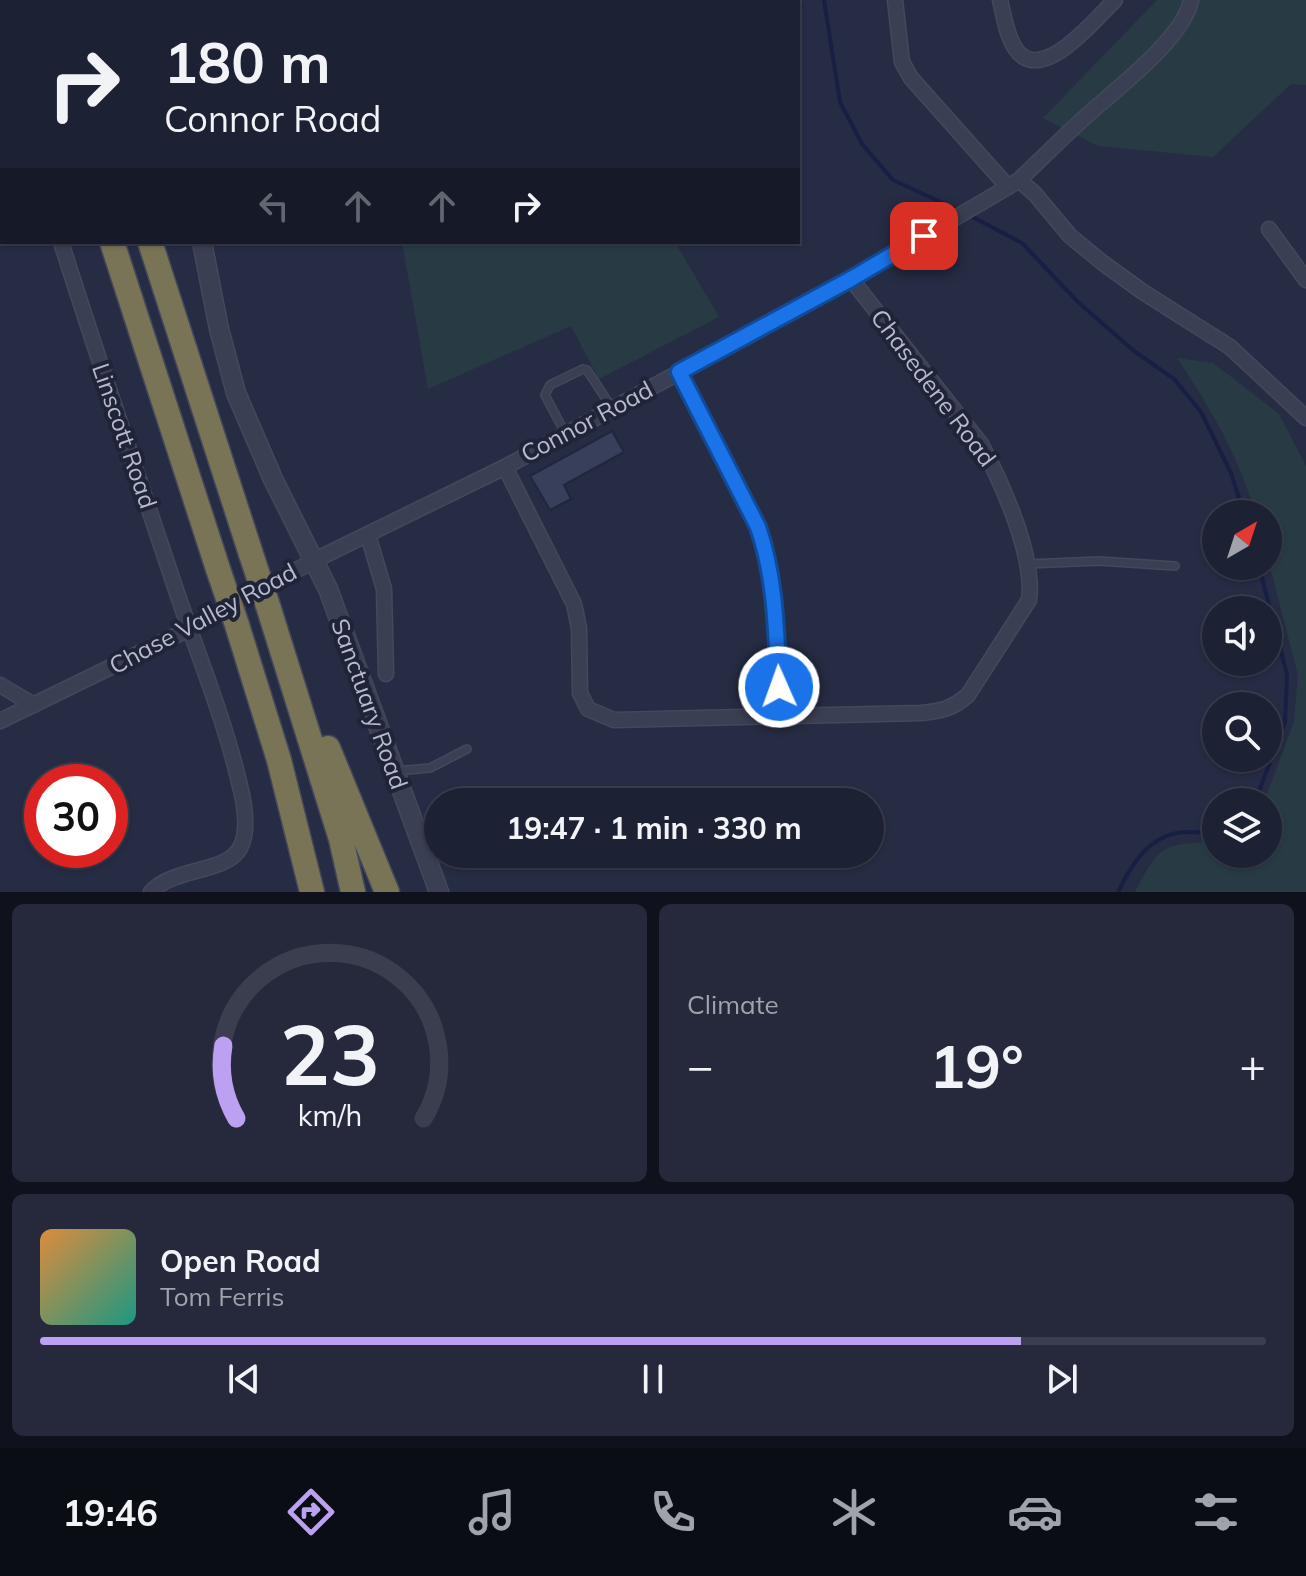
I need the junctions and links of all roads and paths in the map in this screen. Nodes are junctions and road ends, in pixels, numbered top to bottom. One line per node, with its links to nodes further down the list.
1 (895, 0): 5 (street)
2 (1000, 0): 3 (street)
3 (1115, 0)
4 (1191, 0): 5 (street, Connor Road)
5 (1014, 184): 11 (street, Connor Road); 15 (street)
6 (1269, 229): 12 (street)
7 (62, 244): 22 (street, Linscott Road)
8 (113, 244): 32 (highway, bridge)
9 (151, 244): 23 (highway, bridge)
10 (202, 244): 19 (street, Chase Valley Road)
11 (851, 279): 13 (street, Connor Road); 20 (street, Chasedene Road)
12 (1306, 280)
13 (679, 372): 14 (street, Connor Road); 27 (street)
14 (612, 408): 16 (street, Connor Road); 16 (lane)
15 (1306, 418)
16 (565, 433): 17 (street, Connor Road)
17 (505, 467): 18 (street, Connor Road); 27 (street, Chasedene Road)
18 (368, 535): 19 (street, Connor Road); 24 (street)
19 (315, 560): 22 (street, Chase Valley Road); 30 (street, Sanctuary Road)
20 (1028, 564): 21 (lane); 27 (street, Chasedene Road)
21 (1175, 566)
22 (189, 629): 26 (street, Chase Valley Road); 31 (street, Linscott Road)
23 (280, 640): 33 (highway); 34 (highway)
24 (386, 674)
25 (0, 685): 26 (street)
26 (34, 705): 28 (street, Chase Valley Road)
27 (780, 718)
28 (0, 721)
29 (467, 749): 30 (lane)
30 (393, 771): 35 (street, Sanctuary Road)
31 (151, 892)
32 (312, 892)
33 (353, 892)
34 (387, 892)
35 (439, 892)

